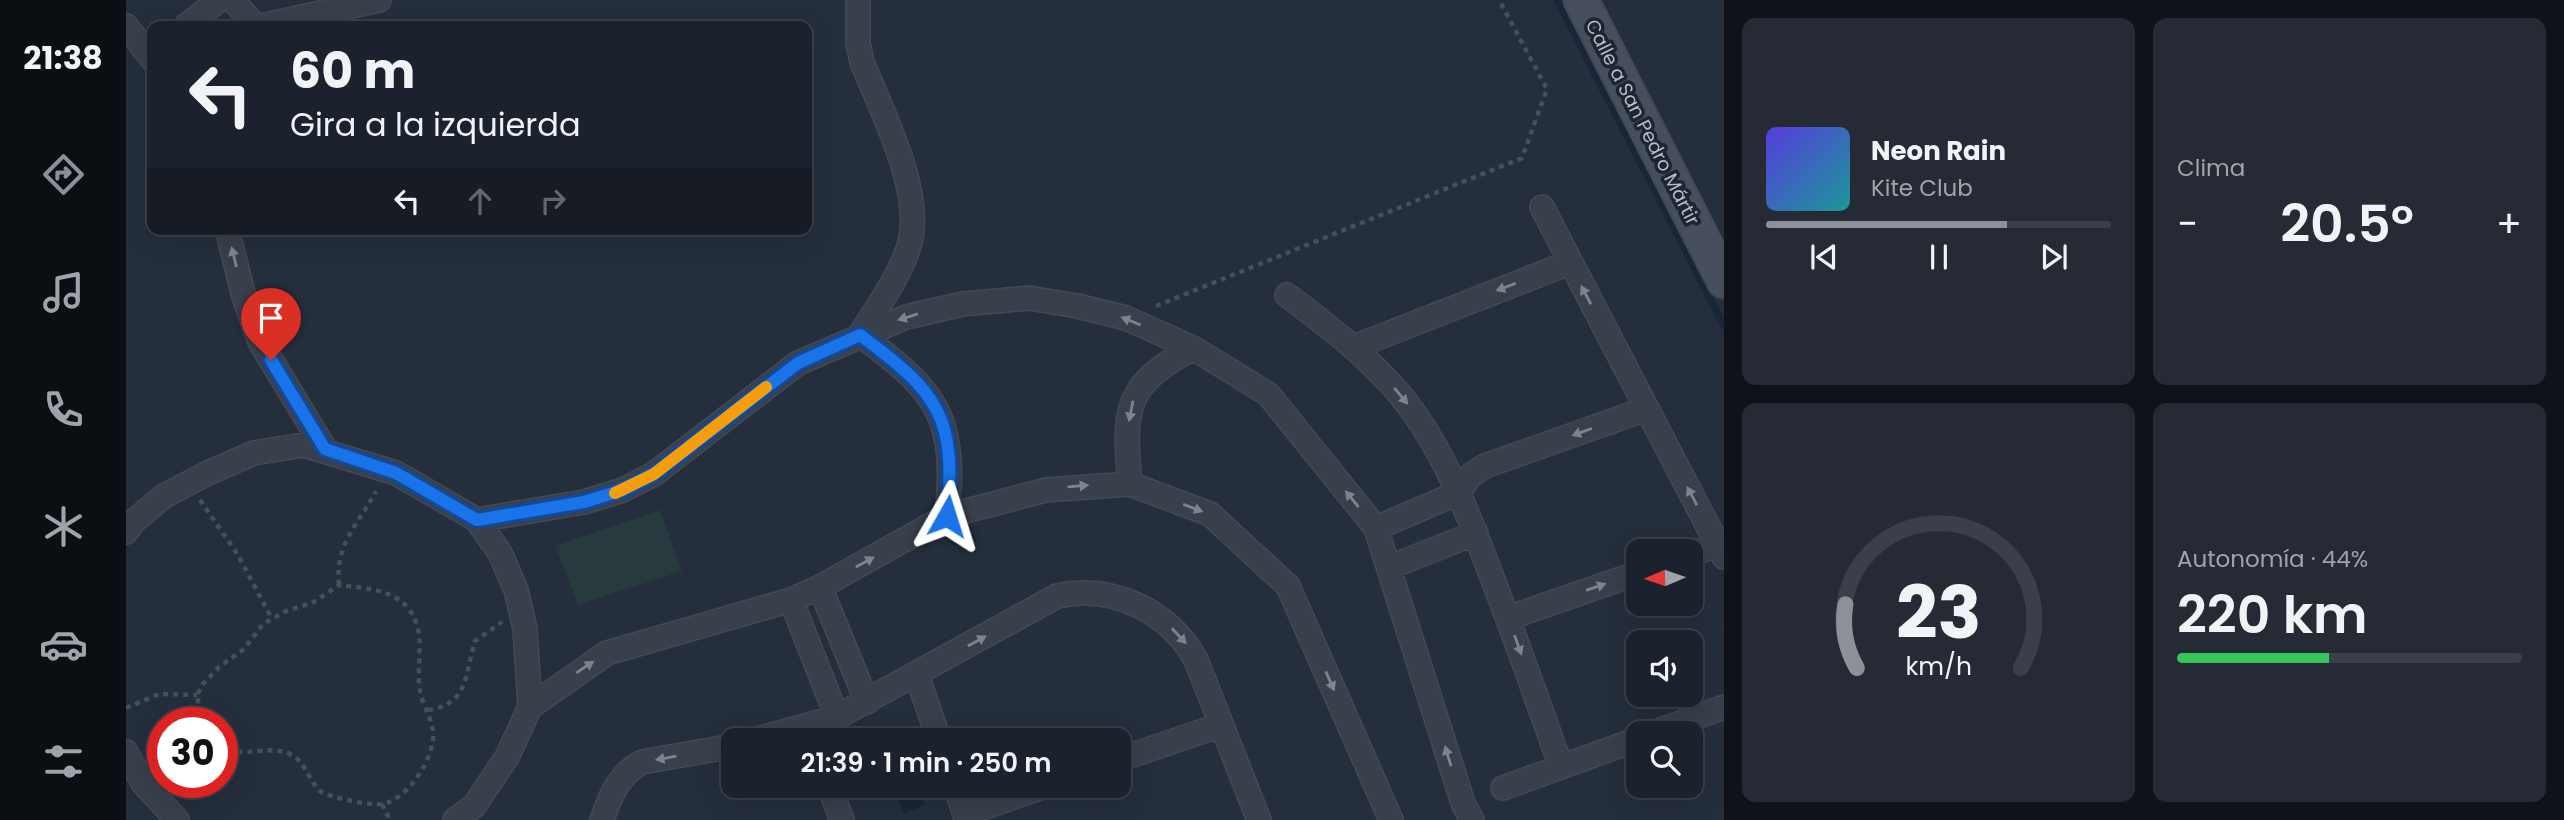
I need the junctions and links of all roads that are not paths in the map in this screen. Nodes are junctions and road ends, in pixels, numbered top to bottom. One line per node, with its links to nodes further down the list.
1 (219, 0): 7 (street)
2 (233, 0): 8 (street)
3 (379, 0): 6 (street)
4 (858, 0): 17 (street)
5 (1581, 0): 15 (main road, Calle a San Pedro Mártir)
6 (295, 9): 9 (street)
7 (192, 21)
8 (251, 21)
9 (271, 21)
10 (126, 26): 11 (street)
11 (147, 51)
12 (1542, 206): 14 (street)
13 (228, 235): 21 (street, one-way to 13)
14 (1569, 262): 18 (street, one-way to 18); 20 (street, one-way to 14)
15 (1724, 281)
16 (1287, 295): 18 (street)
17 (860, 335): 19 (street, one-way to 17); 24 (street); 25 (street)
18 (1354, 346): 23 (street, one-way to 23)
19 (1193, 348): 22 (street, one-way to 22); 26 (street, one-way to 19)
20 (1646, 409): 23 (street, one-way to 23); 29 (street, one-way to 20)
21 (325, 449): 25 (street); 27 (street)
22 (1130, 484): 24 (street, one-way to 22); 61 (street, one-way to 61)
23 (1458, 493): 26 (street); 28 (street)
24 (947, 516): 33 (street, one-way to 24)
25 (477, 520): 38 (street)
26 (1376, 528): 31 (street)
27 (126, 532)
28 (1476, 533): 31 (street); 35 (street)
29 (1721, 551): 30 (street)
30 (1703, 553)
31 (1390, 567): 62 (street, one-way to 31)
32 (1626, 577): 35 (street, one-way to 32)
33 (820, 587): 34 (street); 37 (street)
34 (791, 600): 38 (street, one-way to 34); 40 (street)
35 (1508, 618): 49 (street, one-way to 49)
36 (917, 675): 37 (street); 42 (street, one-way to 42); 44 (street)
37 (867, 702): 40 (street)
38 (530, 707): 54 (street)
39 (1724, 707): 41 (street)
40 (836, 718): 43 (street)
41 (1686, 721)
42 (1221, 725): 48 (street); 60 (street)
43 (819, 728)
44 (935, 728)
45 (1626, 743): 49 (street)
46 (721, 748): 58 (street, one-way to 58)
47 (126, 752): 56 (street)
48 (1131, 756)
49 (1561, 767): 50 (street)
50 (1503, 788)
51 (834, 798): 59 (street)
52 (959, 798): 55 (street)
53 (1014, 798): 55 (street)
54 (477, 813): 57 (street)
55 (966, 817)
56 (177, 820)
57 (455, 820)
58 (602, 820)
59 (842, 820)
60 (1259, 820)
61 (1391, 820)
62 (1472, 820)

